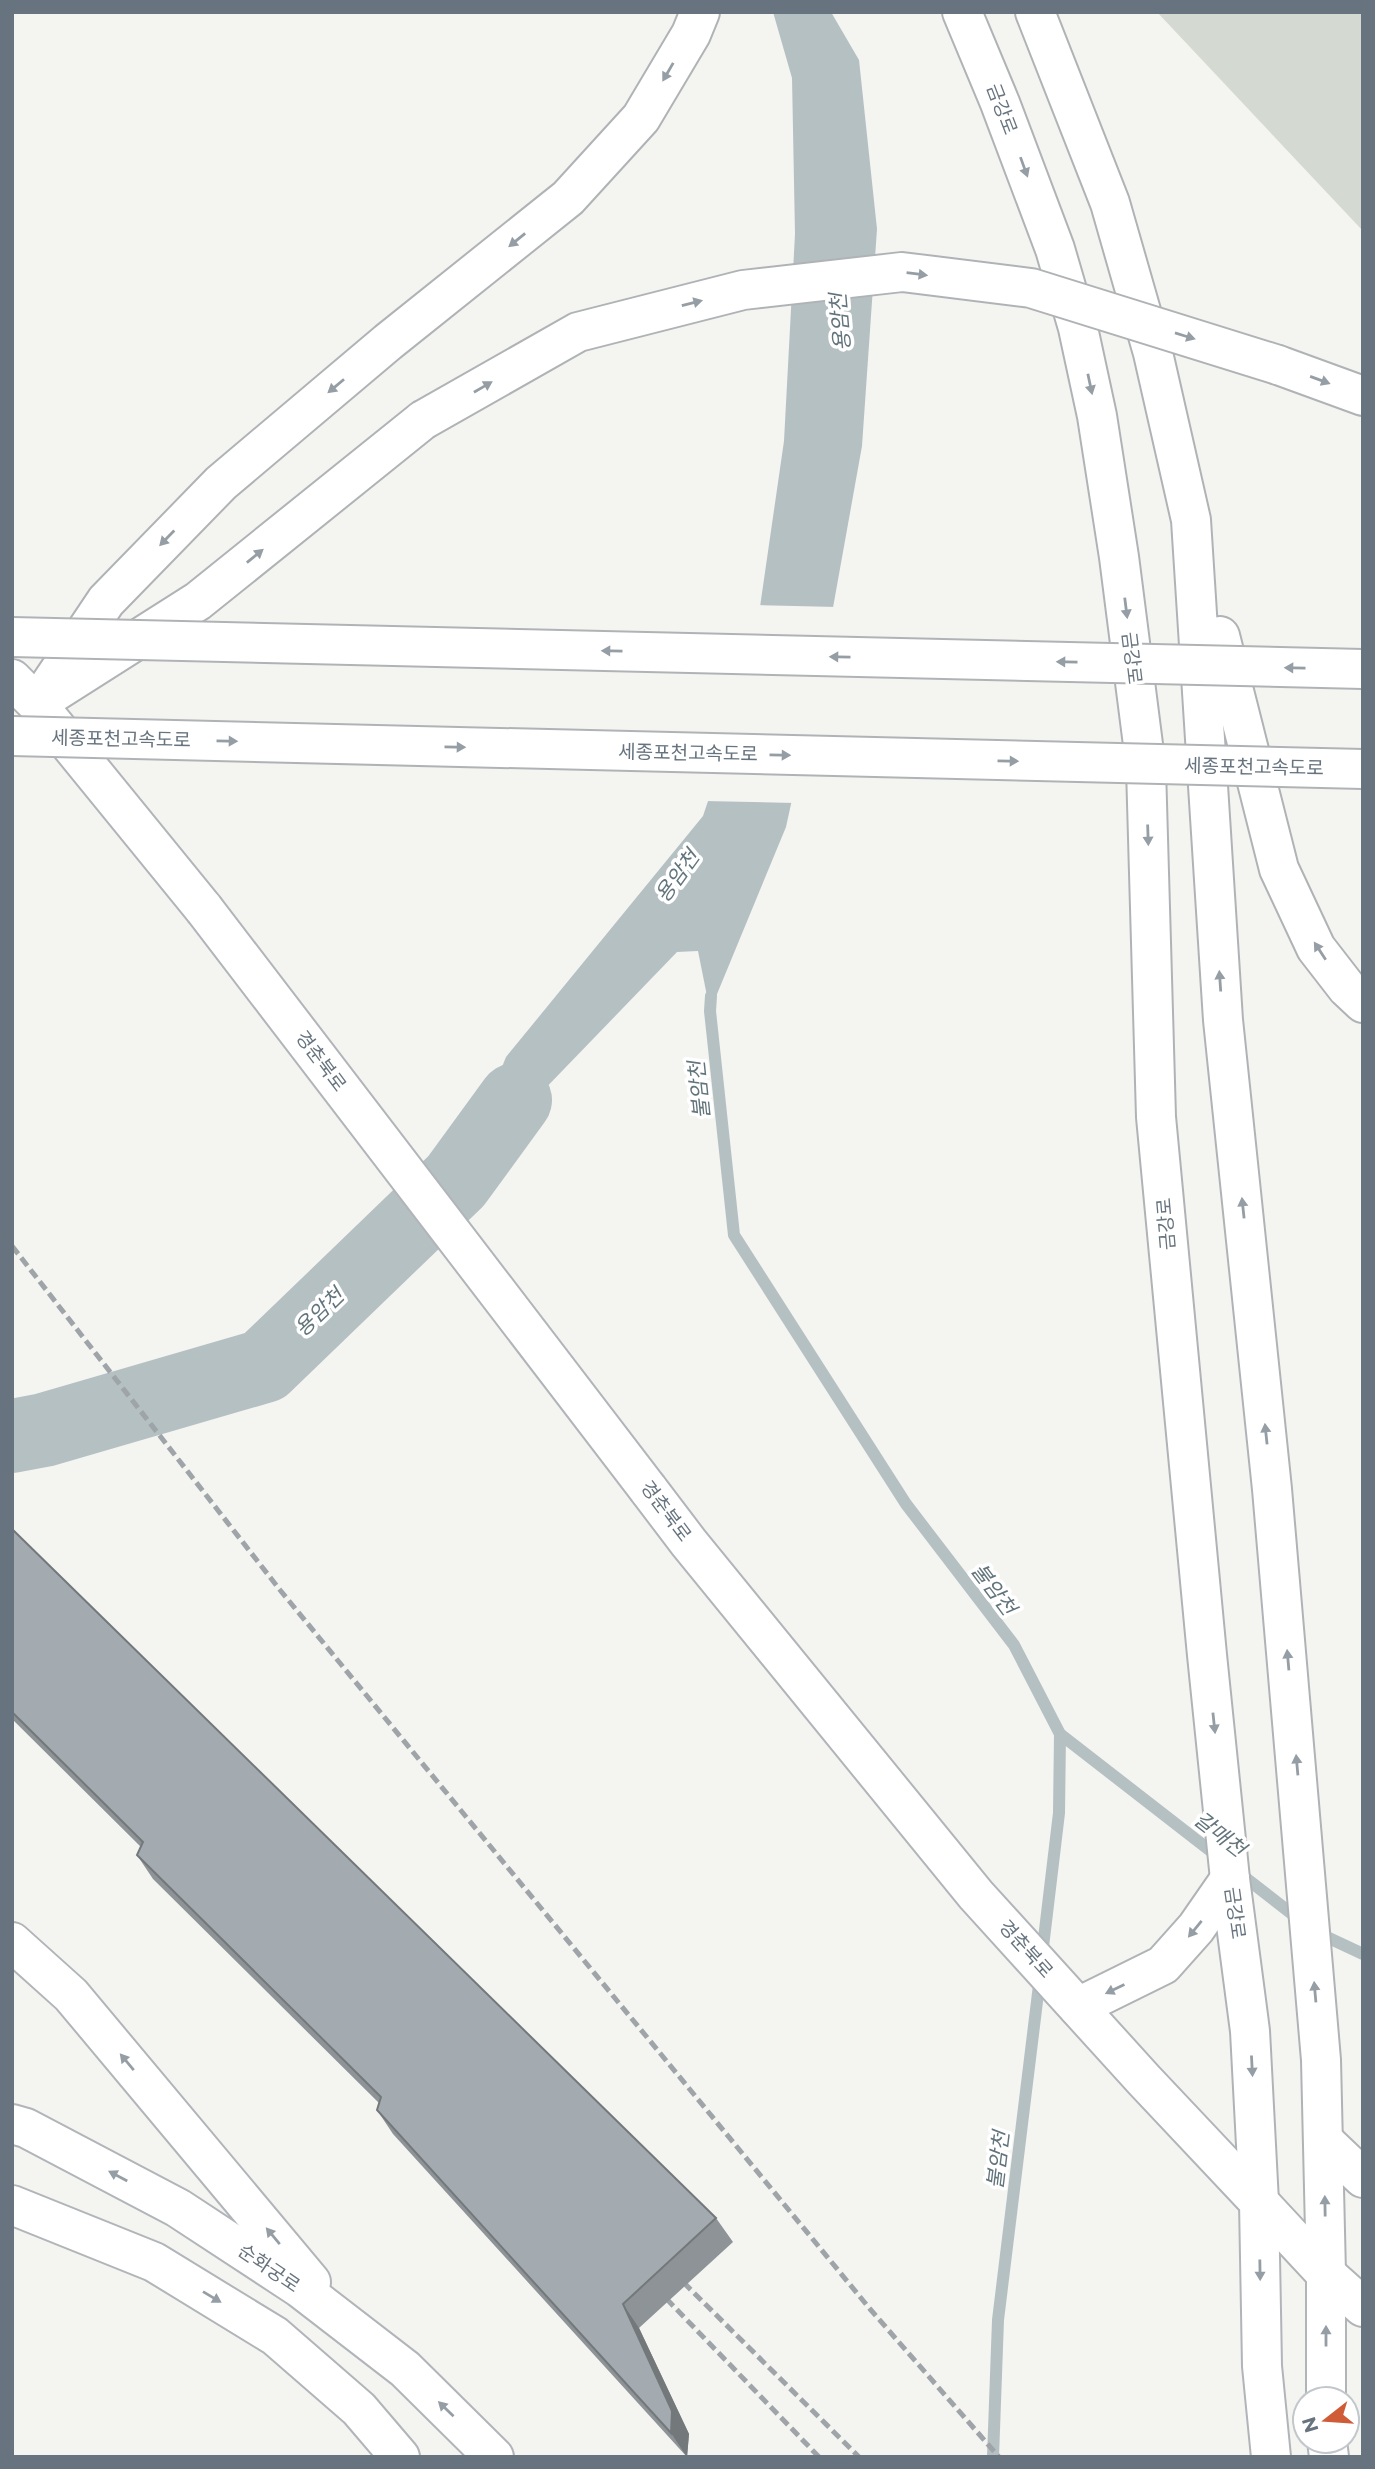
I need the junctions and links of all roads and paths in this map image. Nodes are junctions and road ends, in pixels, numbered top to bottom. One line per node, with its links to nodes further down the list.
1 (700, 12): 8 (main road, one-way to 8)
2 (962, 12): 12 (main road, 금강로, one-way to 12)
3 (1035, 12): 5 (main road)
4 (1363, 396): 8 (main road, one-way to 4, bridge)
5 (1191, 520): 11 (main road, one-way to 5); 16 (main road, one-way to 5)
6 (12, 636): 7 (main road, one-way to 6, bridge)
7 (1363, 669)
8 (20, 703): 14 (main road, 경춘북로, bridge)
9 (12, 736): 10 (main road, 세종포천고속도로, one-way to 10, bridge)
10 (1363, 769)
11 (1363, 1003)
12 (1230, 1879): 14 (main road, one-way to 14); 18 (main road, 금강로, one-way to 18)
13 (12, 1942): 22 (main road, one-way to 13)
14 (1078, 2007): 18 (main road, 경춘북로)
15 (12, 2124): 22 (main road, 순화궁로, one-way to 15)
16 (1323, 2140): 17 (main road); 20 (main road, one-way to 16)
17 (1363, 2178)
18 (1259, 2202): 20 (main road, 경춘북로); 26 (main road, 금강로, one-way to 26)
19 (12, 2205): 24 (main road, one-way to 24)
20 (1326, 2274): 21 (main road, 경춘북로); 23 (main road, one-way to 20)
21 (1363, 2307)
22 (349, 2326): 25 (main road, 순화궁로, one-way to 22)
23 (1326, 2385)
24 (400, 2457)
25 (495, 2457)
26 (1270, 2457)

